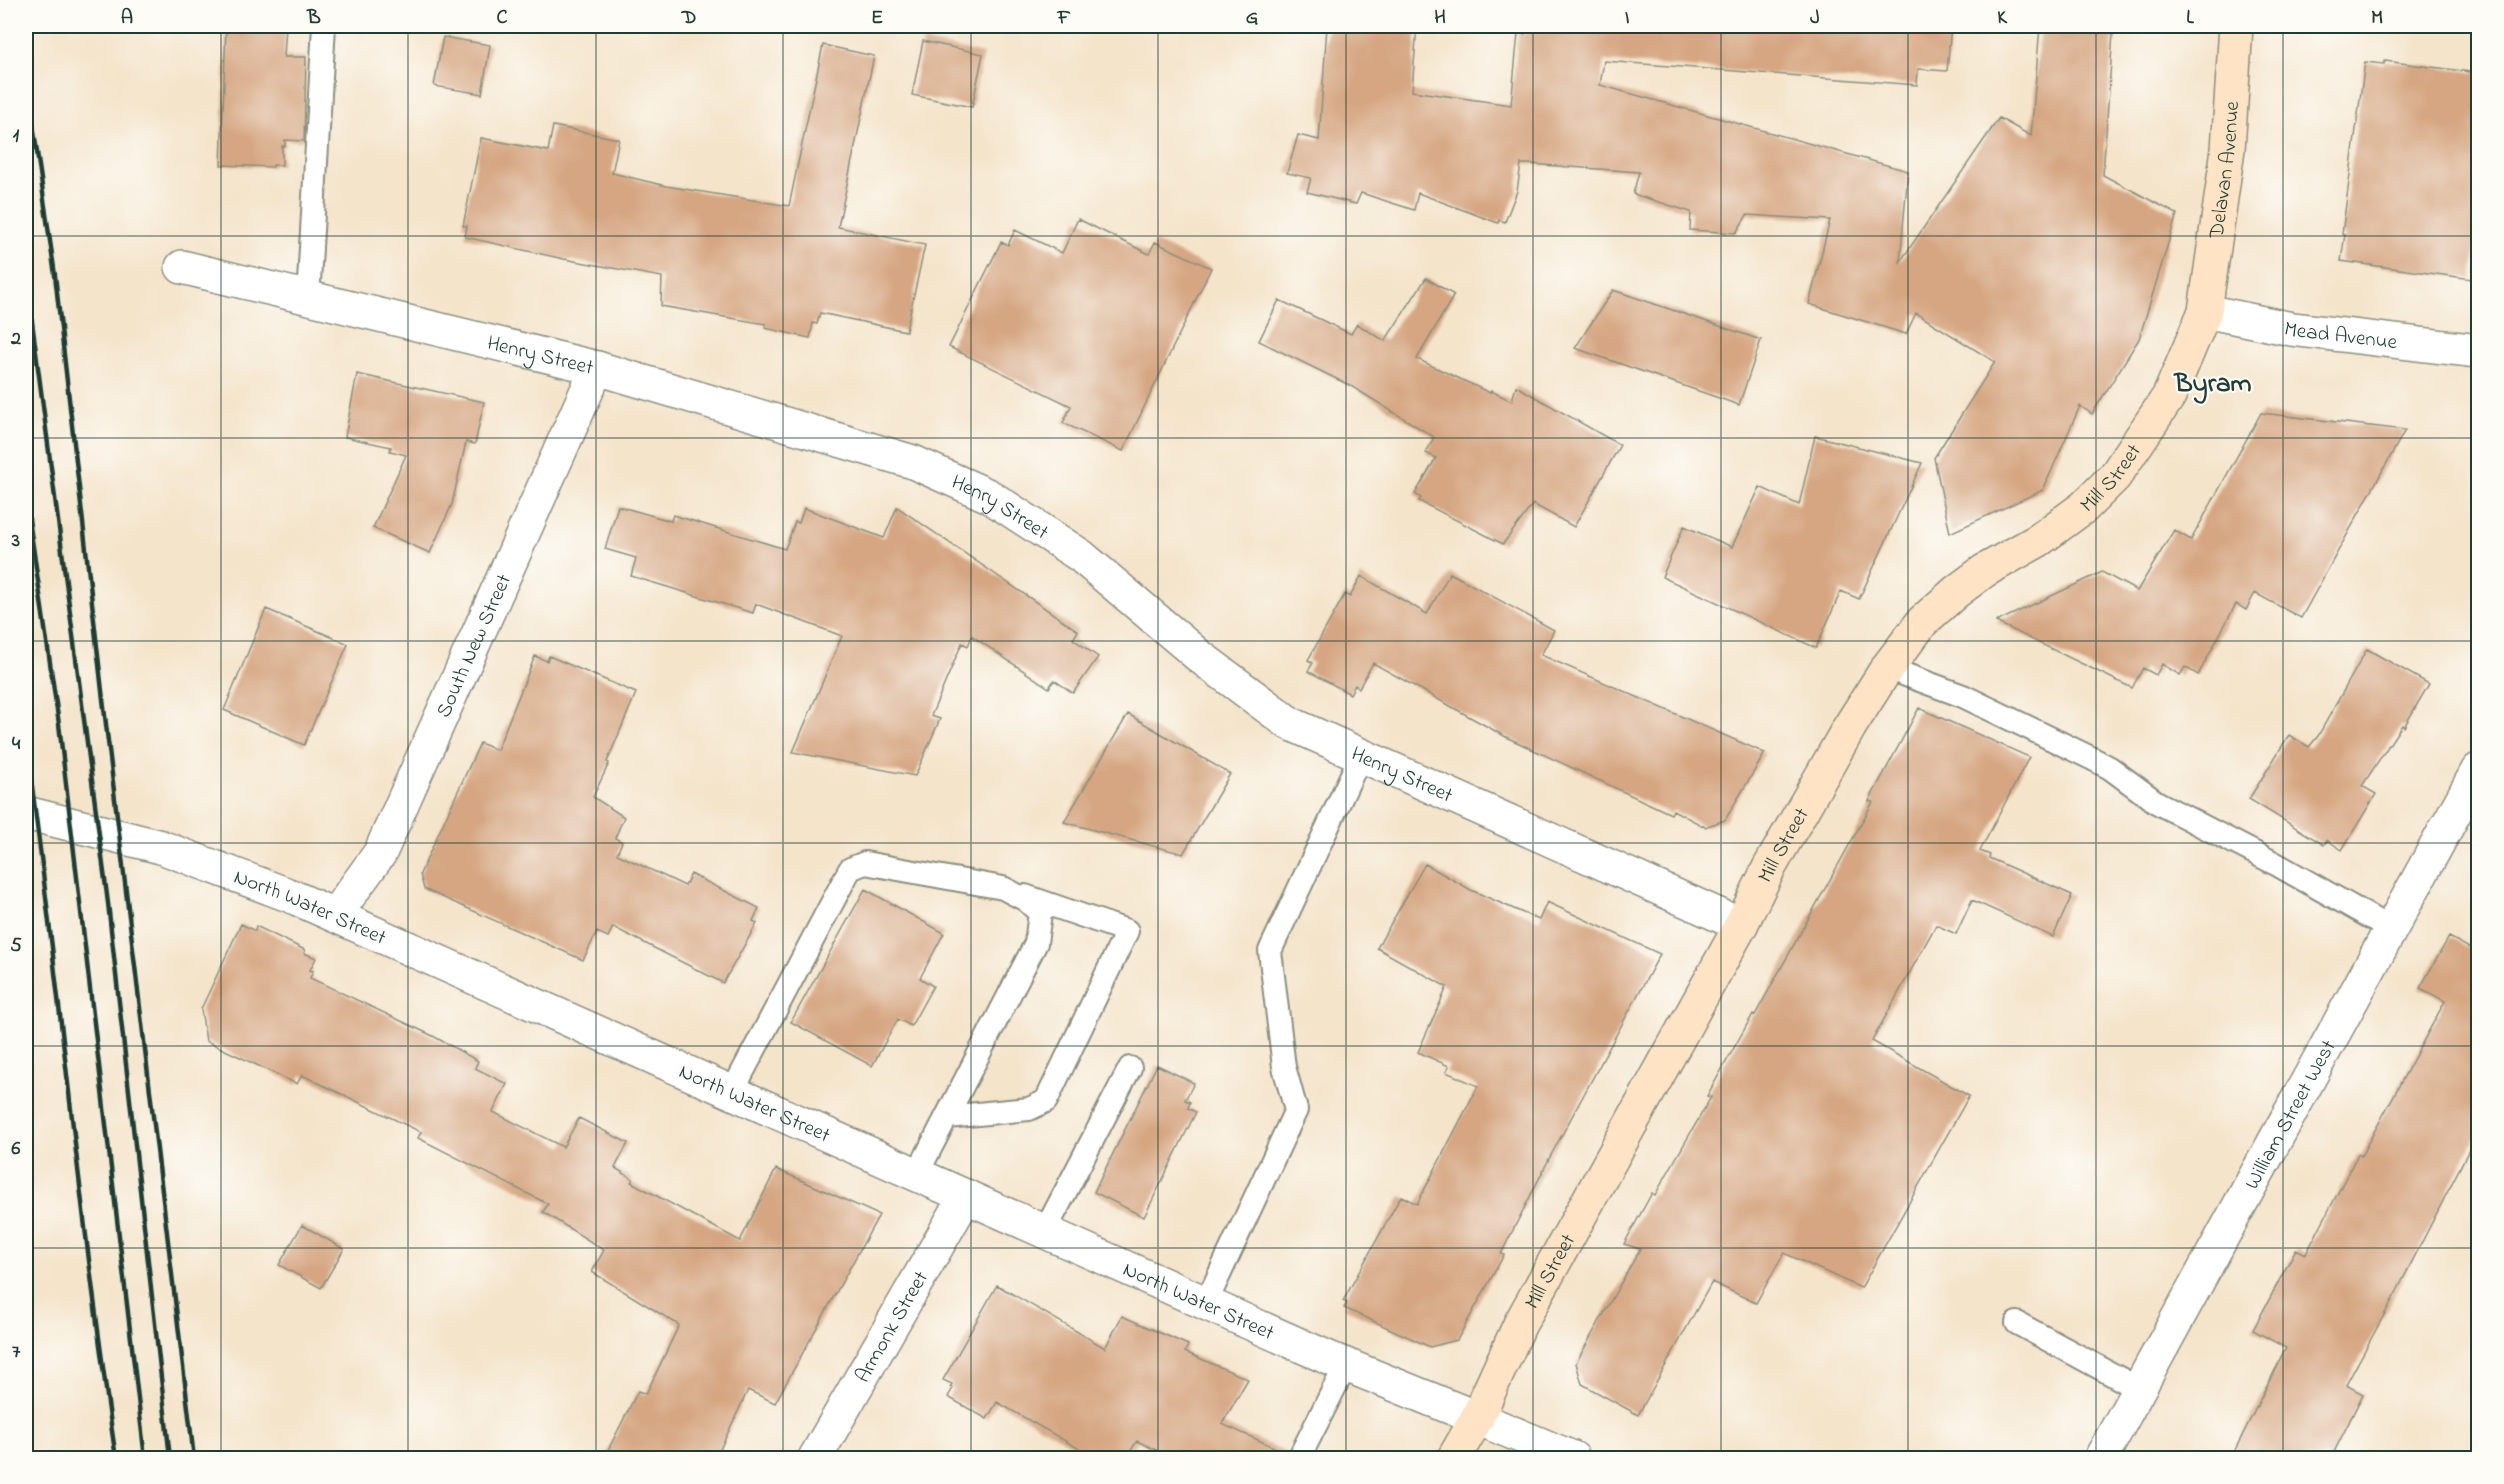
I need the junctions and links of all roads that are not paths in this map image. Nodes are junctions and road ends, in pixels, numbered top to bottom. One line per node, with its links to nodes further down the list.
1 (324, 26): 4 (lane)
2 (2236, 26): 5 (main road, Delavan Avenue)
3 (182, 267): 4 (street, Henry Street)
4 (308, 299): 7 (street, Henry Street)
5 (2205, 311): 6 (street, Mead Avenue); 8 (main road, Mill Street)
6 (2478, 351)
7 (597, 368): 9 (street, Henry Street); 13 (street, South New Street)
8 (1887, 668): 14 (main road, Mill Street); 15 (lane)
9 (1361, 755): 14 (street, Henry Street); 22 (lane)
10 (2478, 770): 15 (street, William Street West)
11 (26, 813): 13 (street, North Water Street)
12 (1003, 888): 17 (lane); 18 (lane); 18 (lane)
13 (335, 915): 17 (street, North Water Street)
14 (1741, 925): 26 (main road, Mill Street)
15 (2391, 930): 25 (street, William Street West)
16 (1130, 1068): 21 (lane)
17 (732, 1092): 19 (street, North Water Street)
18 (947, 1117): 19 (lane)
19 (917, 1174): 20 (street, North Water Street)
20 (966, 1196): 21 (street, North Water Street); 27 (street, Armonk Street)
21 (1045, 1231): 22 (street, North Water Street)
22 (1206, 1303): 24 (street, North Water Street)
23 (2017, 1323): 25 (lane)
24 (1346, 1365): 26 (street, North Water Street); 28 (lane)
25 (2139, 1389): 31 (street, William Street West)
26 (1477, 1418): 29 (main road, Mill Street); 30 (street, North Water Street)
27 (815, 1458)
28 (1299, 1458)
29 (1454, 1458)
30 (1573, 1458)
31 (2101, 1458)

